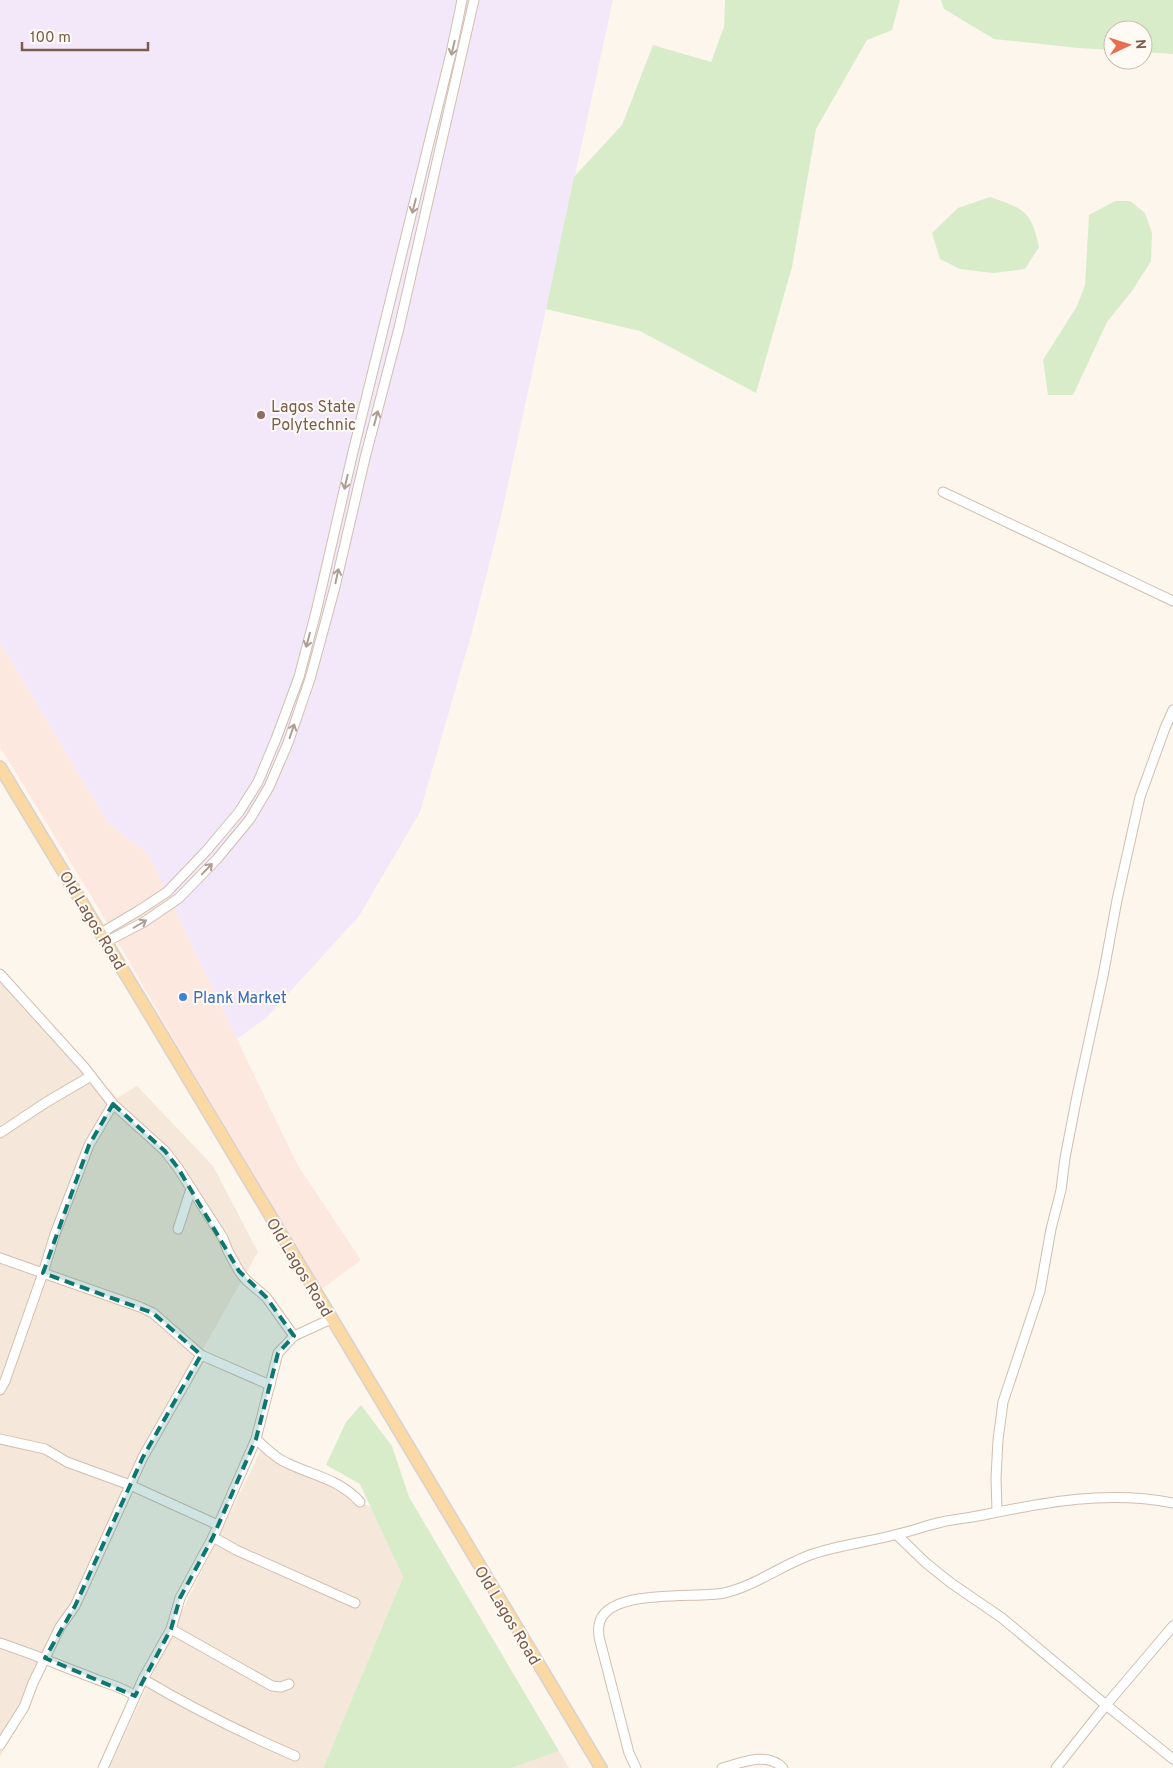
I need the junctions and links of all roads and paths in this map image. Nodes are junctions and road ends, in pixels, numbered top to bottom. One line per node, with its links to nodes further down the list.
1 (462, 0): 7 (street, one-way to 7)
2 (474, 0): 7 (street, one-way to 2)
3 (943, 492): 4 (street)
4 (1173, 601)
5 (1173, 710): 26 (street)
6 (0, 767): 7 (main road, Old Lagos Road)
7 (104, 938): 16 (main road, Old Lagos Road)
8 (0, 974): 9 (street)
9 (91, 1076): 10 (street); 11 (street)
10 (113, 1104): 12 (street); 15 (street)
11 (0, 1132)
12 (191, 1189): 13 (street); 17 (street)
13 (178, 1229)
14 (0, 1258): 15 (street)
15 (43, 1273): 18 (street); 20 (street)
16 (331, 1320): 17 (street); 43 (main road, Old Lagos Road)
17 (294, 1336): 19 (street)
18 (201, 1356): 19 (street); 23 (street)
19 (270, 1385): 22 (street)
20 (0, 1390)
21 (0, 1439): 23 (street)
22 (256, 1439): 24 (street); 27 (street)
23 (130, 1484): 27 (street); 34 (street)
24 (360, 1502)
25 (1173, 1503): 26 (street)
26 (997, 1512): 28 (street)
27 (218, 1525): 29 (street)
28 (897, 1535): 38 (street); 44 (street)
29 (213, 1537): 30 (street); 32 (street)
30 (355, 1603)
31 (1173, 1626): 38 (street)
32 (171, 1629): 35 (street); 36 (street)
33 (0, 1643): 34 (street)
34 (45, 1658): 37 (street); 39 (street)
35 (143, 1679): 37 (street); 40 (street)
36 (289, 1684)
37 (135, 1696): 42 (street)
38 (1106, 1706): 41 (street); 47 (street)
39 (0, 1745)
40 (295, 1756)
41 (1173, 1760)
42 (103, 1768)
43 (601, 1768)
44 (636, 1768)
45 (722, 1768): 46 (street)
46 (783, 1768)
47 (1056, 1768)

